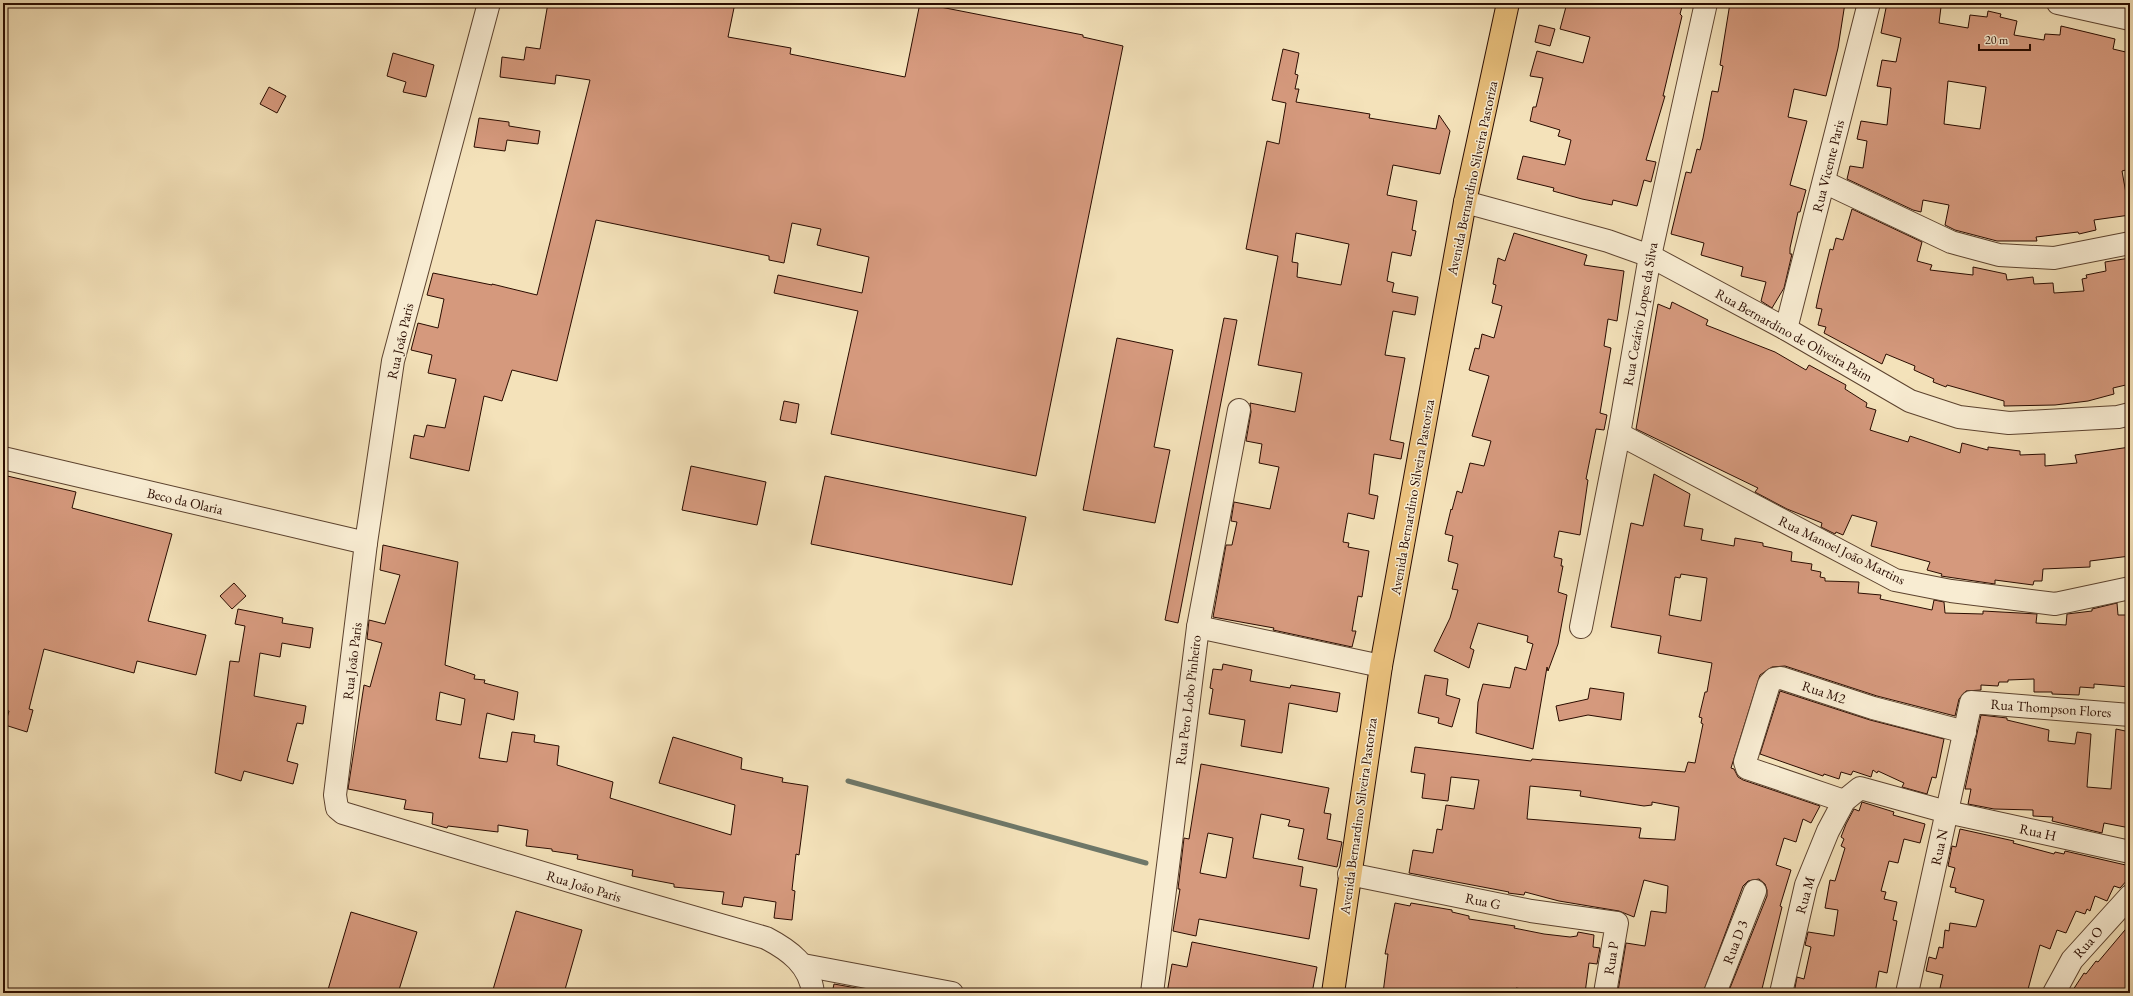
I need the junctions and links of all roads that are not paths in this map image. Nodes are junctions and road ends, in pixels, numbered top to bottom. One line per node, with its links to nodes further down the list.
1 (489, 3): 16 (street, Rua João Paris)
2 (1508, 3): 8 (main road, Avenida Bernardino Silveira Pastoriza)
3 (1706, 3): 10 (street, Rua Cezário Lopes da Silva)
4 (1869, 3): 7 (street, Rua Vicente Paris)
5 (2058, 3): 6 (street)
6 (2130, 19)
7 (1824, 182): 9 (street); 11 (street, Rua Vicente Paris)
8 (1465, 202): 10 (street, Rua Bernardino de Oliveira Paim); 20 (main road, Avenida Bernardino Silveira Pastoriza)
9 (2130, 242)
10 (1650, 256): 11 (street, Rua Bernardino de Oliveira Paim); 14 (street, Rua Cezário Lopes da Silva)
11 (1786, 329): 13 (street, Rua Bernardino de Oliveira Paim)
12 (1239, 410): 18 (street, Rua Pero Lobo Pinheiro)
13 (2130, 414)
14 (1619, 434): 17 (street, Rua Manoel João Martins); 19 (street, Rua Cezário Lopes da Silva)
15 (3, 458): 16 (street, Beco da Olaria)
16 (366, 543): 31 (street, Rua João Paris)
17 (2130, 588)
18 (1198, 627): 20 (street); 34 (street, Rua Pero Lobo Pinheiro)
19 (1581, 627)
20 (1381, 666): 27 (main road, Avenida Bernardino Silveira Pastoriza)
21 (1971, 702): 22 (street, Rua Thompson Flores); 23 (street, Rua N)
22 (2130, 715)
23 (1965, 732): 24 (street, Rua M2); 25 (street, Rua N)
24 (1844, 801): 25 (street, Rua M); 38 (street, Rua M)
25 (1947, 812): 26 (street, Rua H); 39 (street, Rua N)
26 (2130, 852)
27 (1349, 874): 30 (street, Rua G); 35 (main road, Avenida Bernardino Silveira Pastoriza)
28 (1755, 891): 37 (street, Rua D 3)
29 (2130, 896): 40 (street, Rua O)
30 (1617, 923): 36 (street, Rua P)
31 (803, 965): 32 (street, Rua João Paris); 33 (street)
32 (813, 993)
33 (952, 993)
34 (1152, 993)
35 (1333, 993)
36 (1606, 993)
37 (1715, 993)
38 (1781, 993)
39 (1907, 993)
40 (2054, 993)

